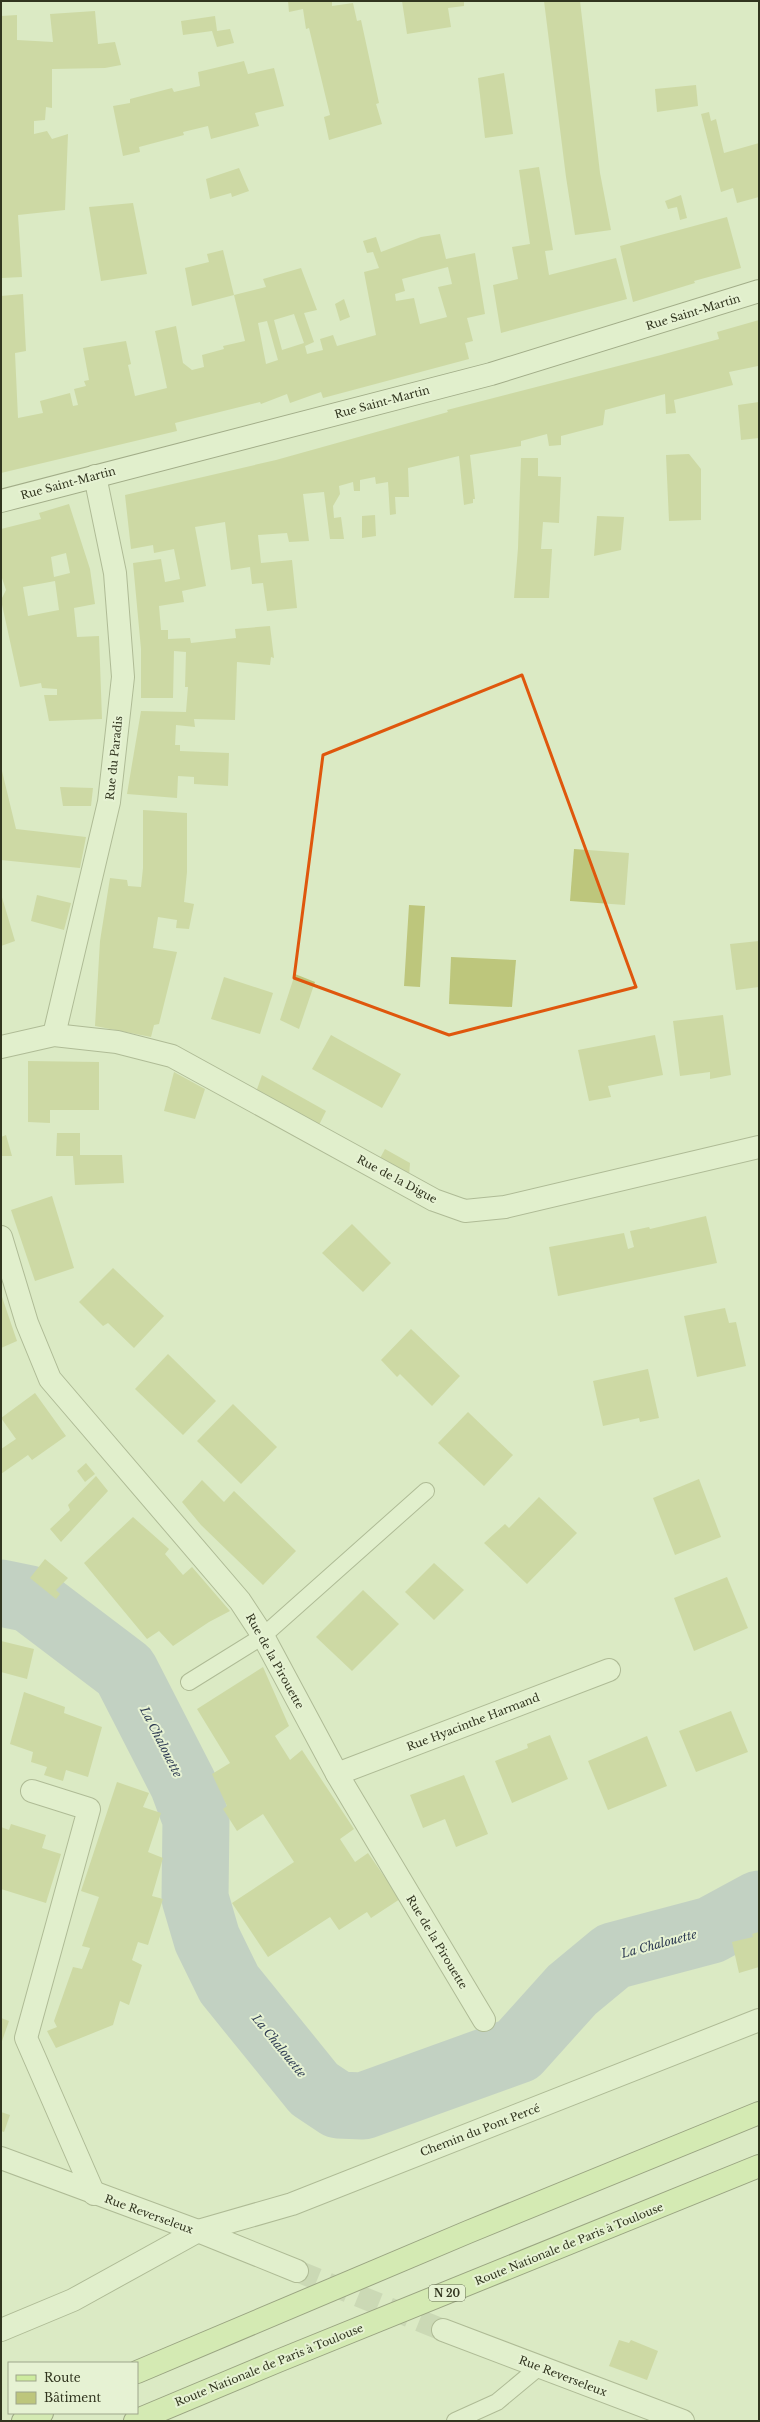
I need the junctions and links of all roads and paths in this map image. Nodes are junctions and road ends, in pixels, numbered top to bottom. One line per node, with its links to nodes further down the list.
1 (759, 291): 2 (street, Rue Saint-Martin)
2 (95, 476): 3 (street, Rue Saint-Martin); 4 (street, Rue du Paradis)
3 (1, 501)
4 (54, 1035): 5 (street, Rue de la Digue); 6 (street, Rue de la Digue)
5 (1, 1047)
6 (759, 1147)
7 (1, 1237): 9 (street, Rue de la Pirouette)
8 (426, 1491): 9 (lane)
9 (263, 1636): 11 (lane); 12 (street, Rue de la Pirouette)
10 (609, 1670): 12 (street, Rue Hyacinthe Harmand)
11 (189, 1682)
12 (337, 1774): 14 (street, Rue de la Pirouette)
13 (32, 1791): 19 (street)
14 (484, 2020)
15 (759, 2020): 20 (street, Chemin du Pont Percé)
16 (759, 2113): 25 (main road)
17 (1, 2158): 19 (street, Rue Reverseleux)
18 (759, 2166): 28 (main road, Route Nationale de Paris à Toulouse / N 20)
19 (94, 2194): 20 (street, Rue Reverseleux)
20 (198, 2231): 21 (street, Rue Reverseleux); 22 (street, Chemin du Pont Percé)
21 (298, 2270)
22 (1, 2330)
23 (443, 2330): 24 (street, Rue Reverseleux)
24 (539, 2367): 29 (lane); 30 (street, Rue Reverseleux)
25 (138, 2372)
26 (40, 2414): 27 (main road)
27 (23, 2421)
28 (135, 2421)
29 (455, 2421)
30 (683, 2421)

